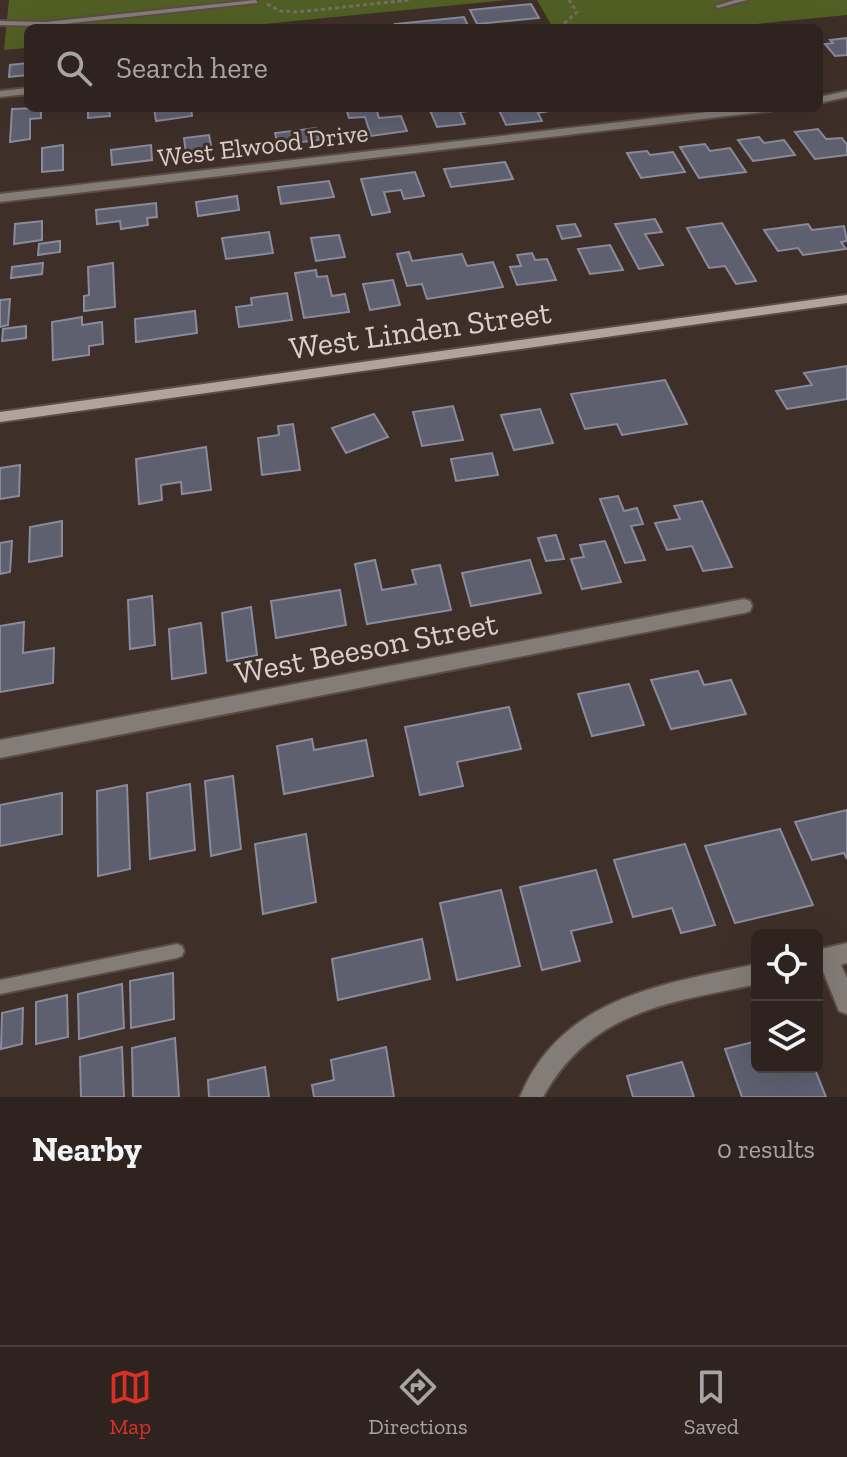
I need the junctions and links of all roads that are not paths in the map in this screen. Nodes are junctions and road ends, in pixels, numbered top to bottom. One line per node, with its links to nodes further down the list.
1 (744, 0): 3 (lane)
2 (255, 2): 4 (lane)
3 (718, 6)
4 (0, 23)
5 (24, 91): 6 (street)
6 (0, 94)
7 (847, 94): 8 (street)
8 (823, 99)
9 (736, 112): 10 (street, West Elwood Drive)
10 (0, 198)
11 (847, 299): 12 (street, West Linden Street)
12 (0, 417)
13 (744, 606): 14 (street, West Beeson Street)
14 (0, 749)
15 (177, 951): 18 (lane)
16 (831, 957): 19 (street)
17 (751, 975): 20 (street)
18 (0, 987)
19 (847, 1003)
20 (531, 1097)

